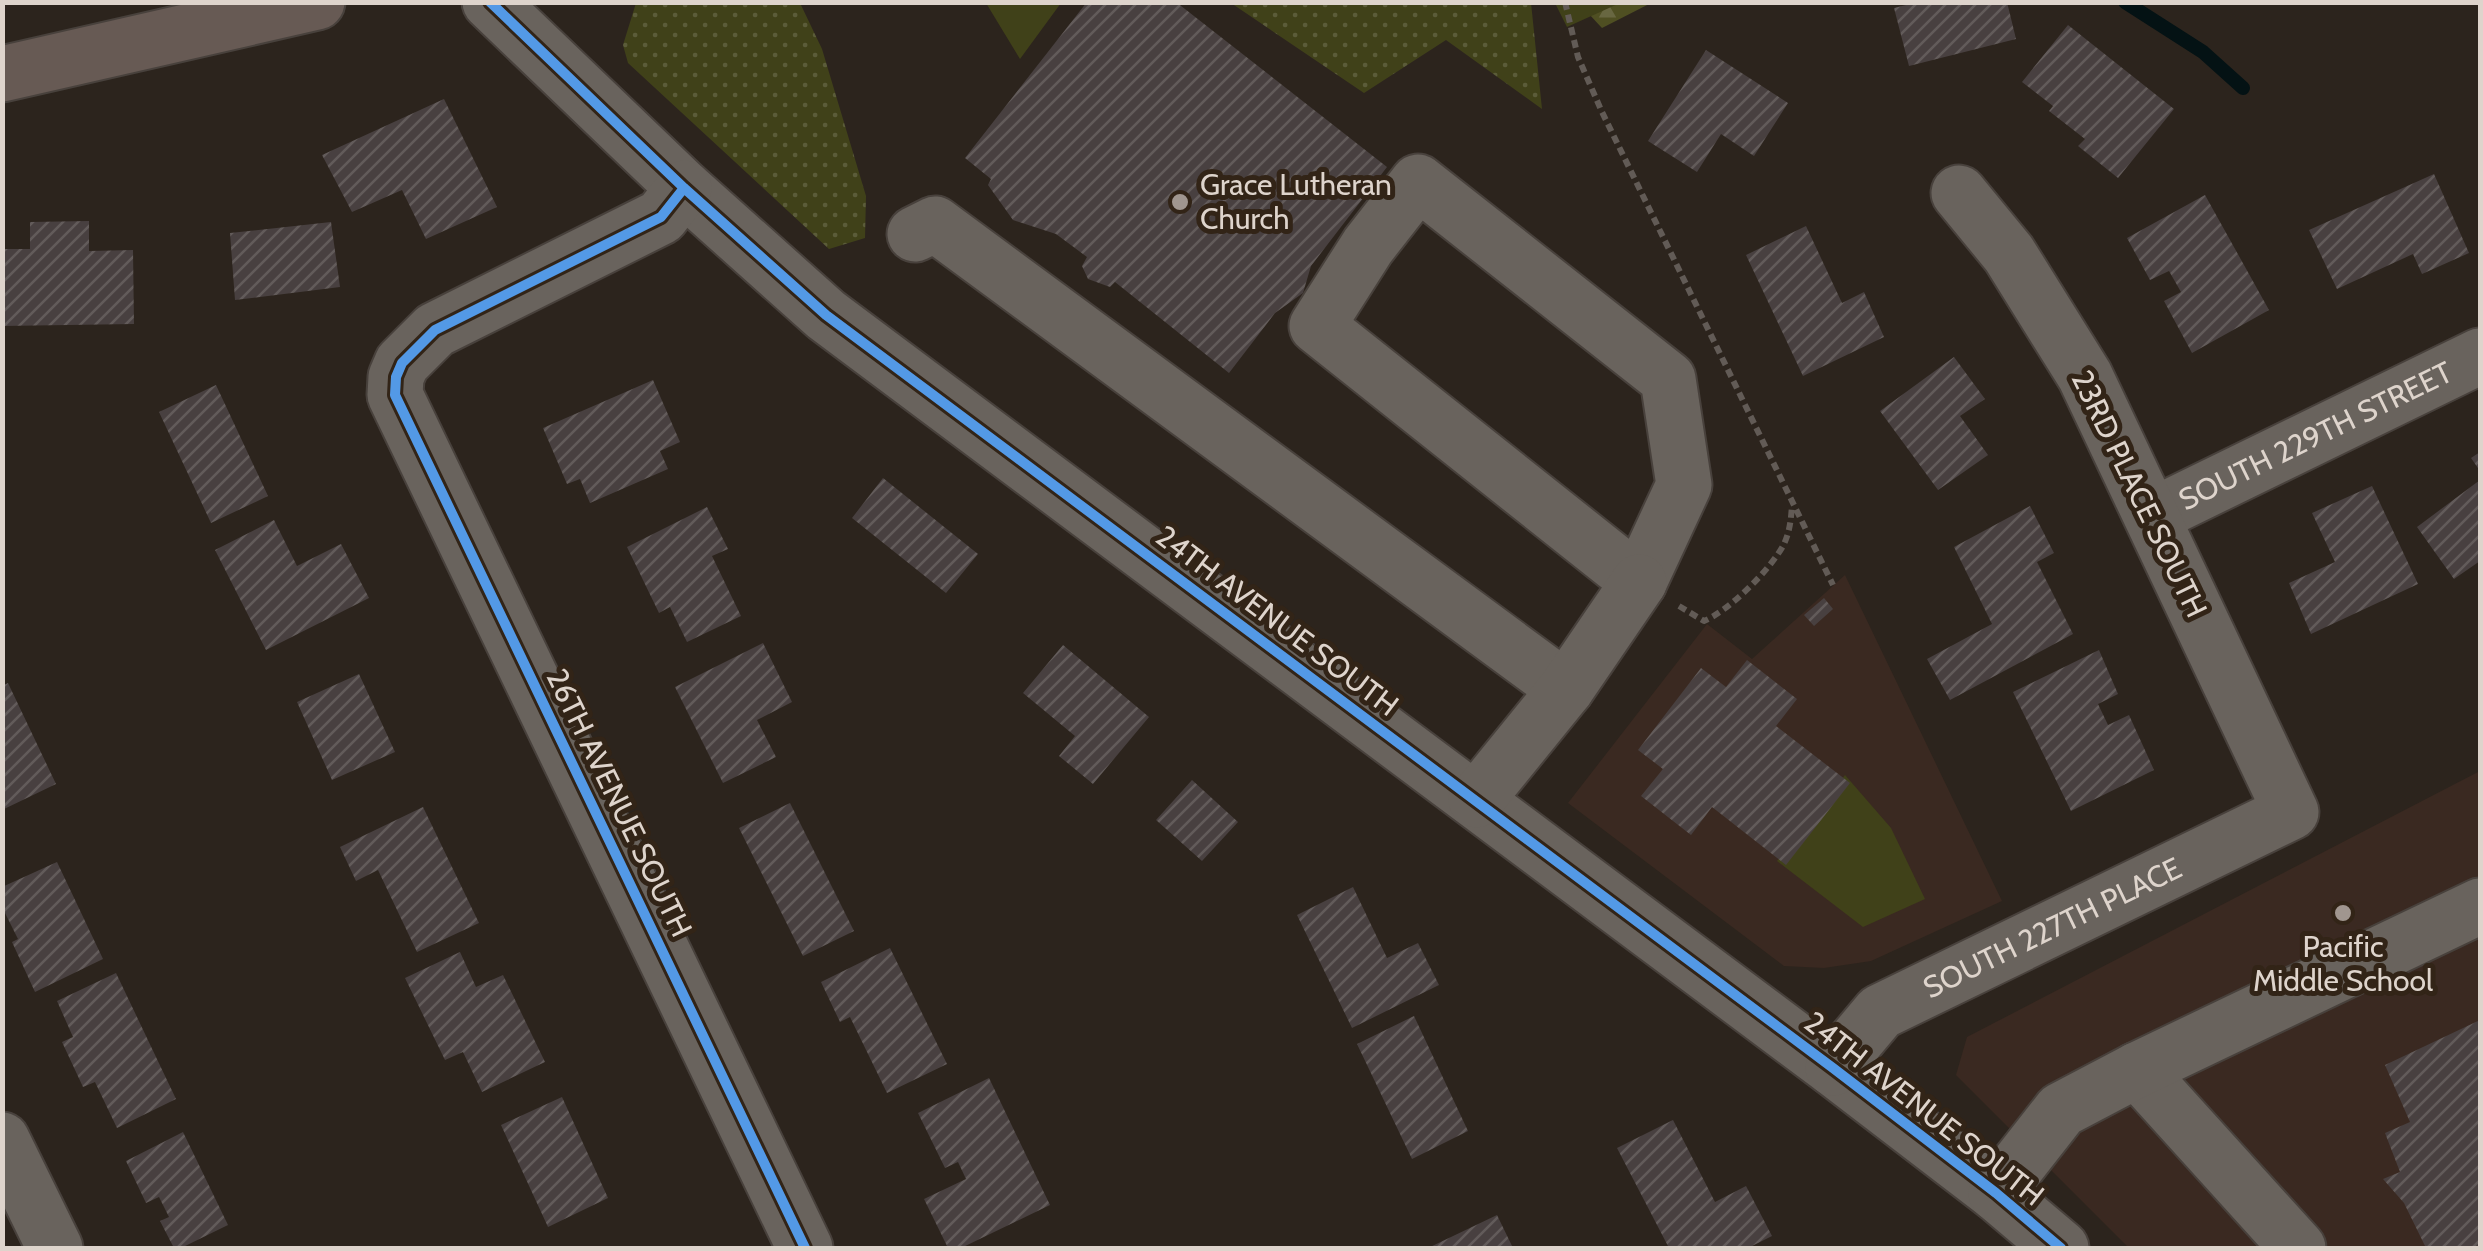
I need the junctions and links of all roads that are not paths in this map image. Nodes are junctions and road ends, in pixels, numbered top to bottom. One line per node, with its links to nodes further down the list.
1 (317, 2): 3 (main road)
2 (490, 2): 4 (street, 24TH AVENUE SOUTH)
3 (2, 74)
4 (684, 188): 11 (street, 24TH AVENUE SOUTH); 19 (street, 26TH AVENUE SOUTH)
5 (1959, 193): 8 (street, 23RD PLACE SOUTH)
6 (915, 234): 10 (street)
7 (2480, 356): 8 (street, SOUTH 229TH STREET)
8 (2152, 516): 12 (street, 23RD PLACE SOUTH)
9 (1639, 582): 9 (street); 10 (street)
10 (1566, 689): 11 (street)
11 (1476, 800): 14 (street, 24TH AVENUE SOUTH)
12 (2291, 812): 14 (street, SOUTH 227TH PLACE)
13 (2480, 906): 15 (street)
14 (1833, 1068): 17 (street, 24TH AVENUE SOUTH)
15 (2137, 1070): 17 (street); 21 (street)
16 (2, 1140): 18 (street)
17 (1996, 1193): 20 (street, 24TH AVENUE SOUTH)
18 (55, 1248)
19 (805, 1248)
20 (2061, 1248)
21 (2298, 1248)

